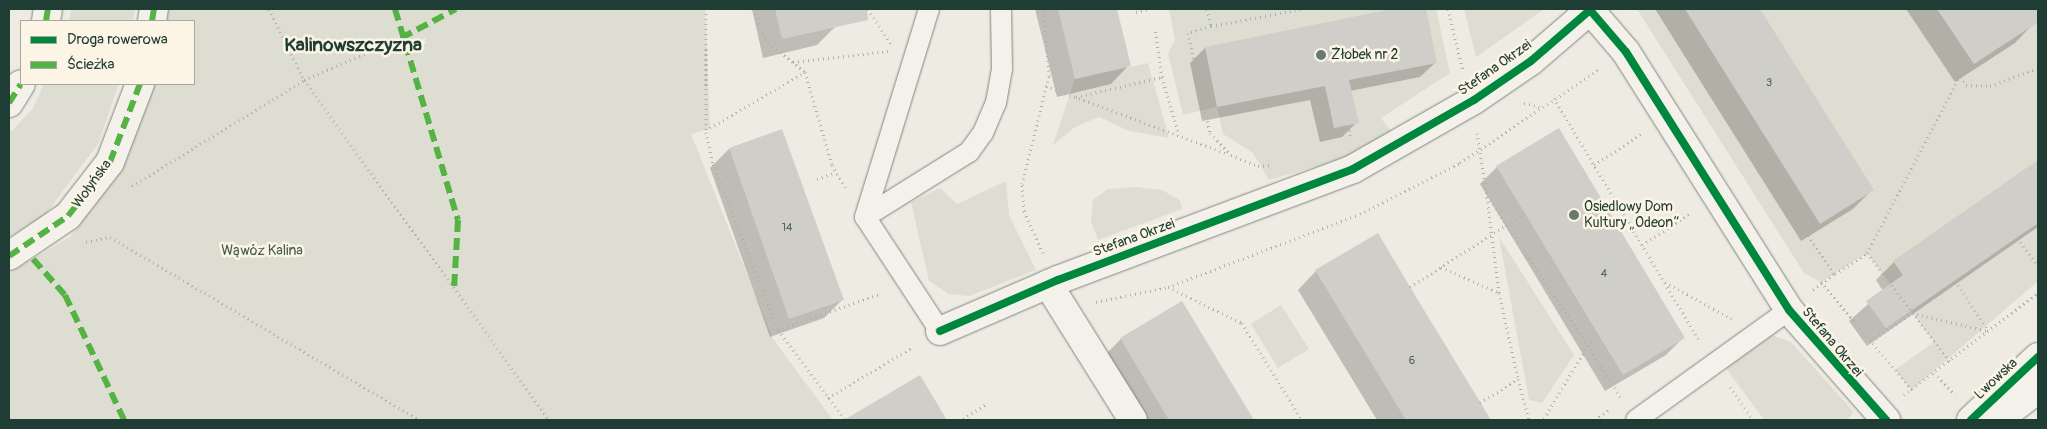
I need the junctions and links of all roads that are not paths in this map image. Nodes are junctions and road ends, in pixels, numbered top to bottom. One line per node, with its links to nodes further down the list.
1 (929, 9): 7 (lane)
2 (1001, 9): 7 (lane)
3 (1590, 9): 9 (street, Stefana Okrzei); 10 (street, Stefana Okrzei)
4 (20, 85): 6 (street)
5 (140, 85): 8 (street, Wołyńska)
6 (9, 103)
7 (865, 217): 11 (lane)
8 (9, 256)
9 (1048, 284): 11 (street, Stefana Okrzei); 15 (street)
10 (1789, 310): 14 (street, Stefana Okrzei); 16 (lane)
11 (940, 331)
12 (2038, 357): 17 (street, Lwowska)
13 (2038, 389): 18 (street)
14 (1881, 416)
15 (1133, 420)
16 (1636, 420)
17 (1971, 420)
18 (1998, 420)

